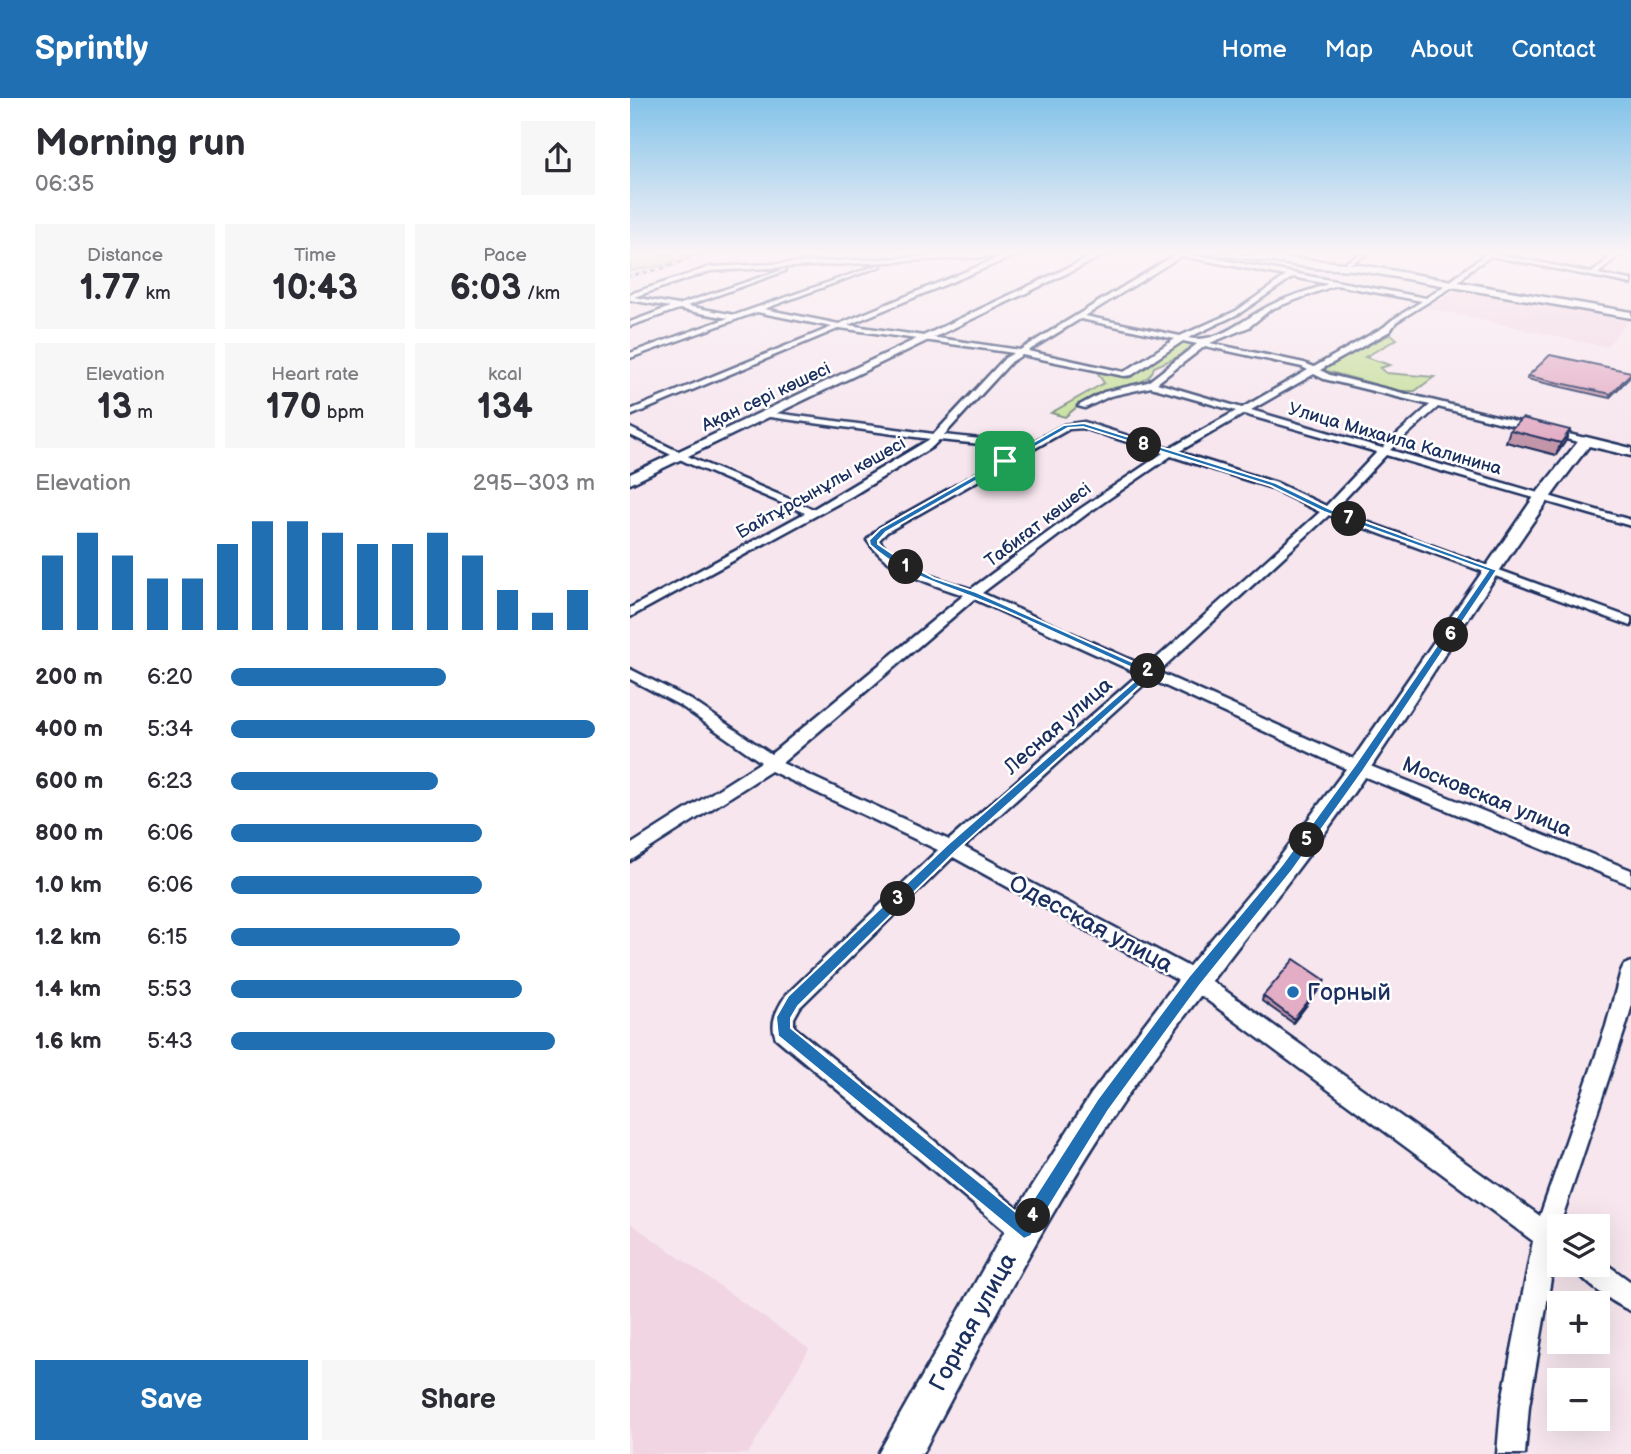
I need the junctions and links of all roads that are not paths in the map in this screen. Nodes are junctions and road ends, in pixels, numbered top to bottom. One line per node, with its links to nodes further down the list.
1 (652, 316): 11 (street)
2 (732, 316): 9 (street)
3 (790, 316): 12 (street)
4 (863, 316): 12 (street)
5 (974, 316): 14 (street, Ақан сері көшесі)
6 (1230, 316): 13 (street)
7 (1258, 316): 15 (street)
8 (1401, 316): 18 (street, Табиғат көшесі)
9 (736, 317): 17 (street)
10 (1081, 317): 13 (street); 16 (street, Байтұрсынұлы көшесі)
11 (630, 324)
12 (840, 326): 14 (street); 23 (street)
13 (1184, 337): 15 (street); 16 (street)
14 (927, 339): 16 (street); 24 (street, Ақан сері көшесі)
15 (1205, 342): 18 (street); 19 (street)
16 (1020, 352): 26 (street, Байтұрсынұлы көшесі)
17 (630, 356)
18 (1313, 370): 20 (street); 22 (street, Табиғат көшесі)
19 (1151, 384): 21 (street); 22 (street, Улица Михаила Калинина)
20 (1437, 403): 27 (street); 29 (street, Лесная улица)
21 (1082, 405)
22 (1245, 412): 29 (street, Улица Михаила Калинина); 31 (street, Табиғат көшесі)
23 (630, 413)
24 (770, 414): 26 (street); 32 (street, Ақан сері көшесі)
25 (630, 431): 32 (street)
26 (937, 436): 28 (street); 36 (street, Байтұрсынұлы көшесі)
27 (1586, 441): 30 (street); 34 (street, Горная улица)
28 (999, 444)
29 (1383, 452): 34 (street, Улица Михаила Калинина); 35 (street, Лесная улица)
30 (1631, 452)
31 (1169, 453): 35 (street); 39 (street, Табиғат көшесі); 39 (street, Московская улица)
32 (683, 455): 33 (street, Ақан сері көшесі); 36 (street)
33 (630, 480)
34 (1541, 497): 37 (street, Улица Михаила Калинина); 38 (street, Горная улица)
35 (1327, 511): 38 (street); 42 (street, Лесная улица)
36 (812, 512): 40 (street, Байтұрсынұлы көшесі)
37 (1631, 523)
38 (1493, 570): 41 (street); 45 (street, Горная улица)
39 (973, 594): 42 (street, Московская улица); 44 (street, Табиғат көшесі)
40 (630, 613)
41 (1631, 622)
42 (1150, 672): 45 (street, Московская улица); 46 (street, Лесная улица)
43 (630, 673): 44 (street, Одесская улица)
44 (770, 764): 46 (street, Одесская улица); 47 (street, Табиғат көшесі)
45 (1359, 768): 48 (street, Московская улица); 50 (street, Горная улица)
46 (951, 848): 50 (street, Одесская улица); 52 (street, Лесная улица)
47 (630, 854)
48 (1631, 878)
49 (1631, 971): 51 (street)
50 (1195, 980): 52 (street, Горная улица); 53 (street, Одесская улица)
51 (1560, 1214)
52 (1024, 1230): 57 (street, Горная улица)
53 (1547, 1236)
54 (1547, 1262): 58 (street)
55 (1603, 1277): 56 (street)
56 (1631, 1298)
57 (899, 1454)
58 (1511, 1454)

